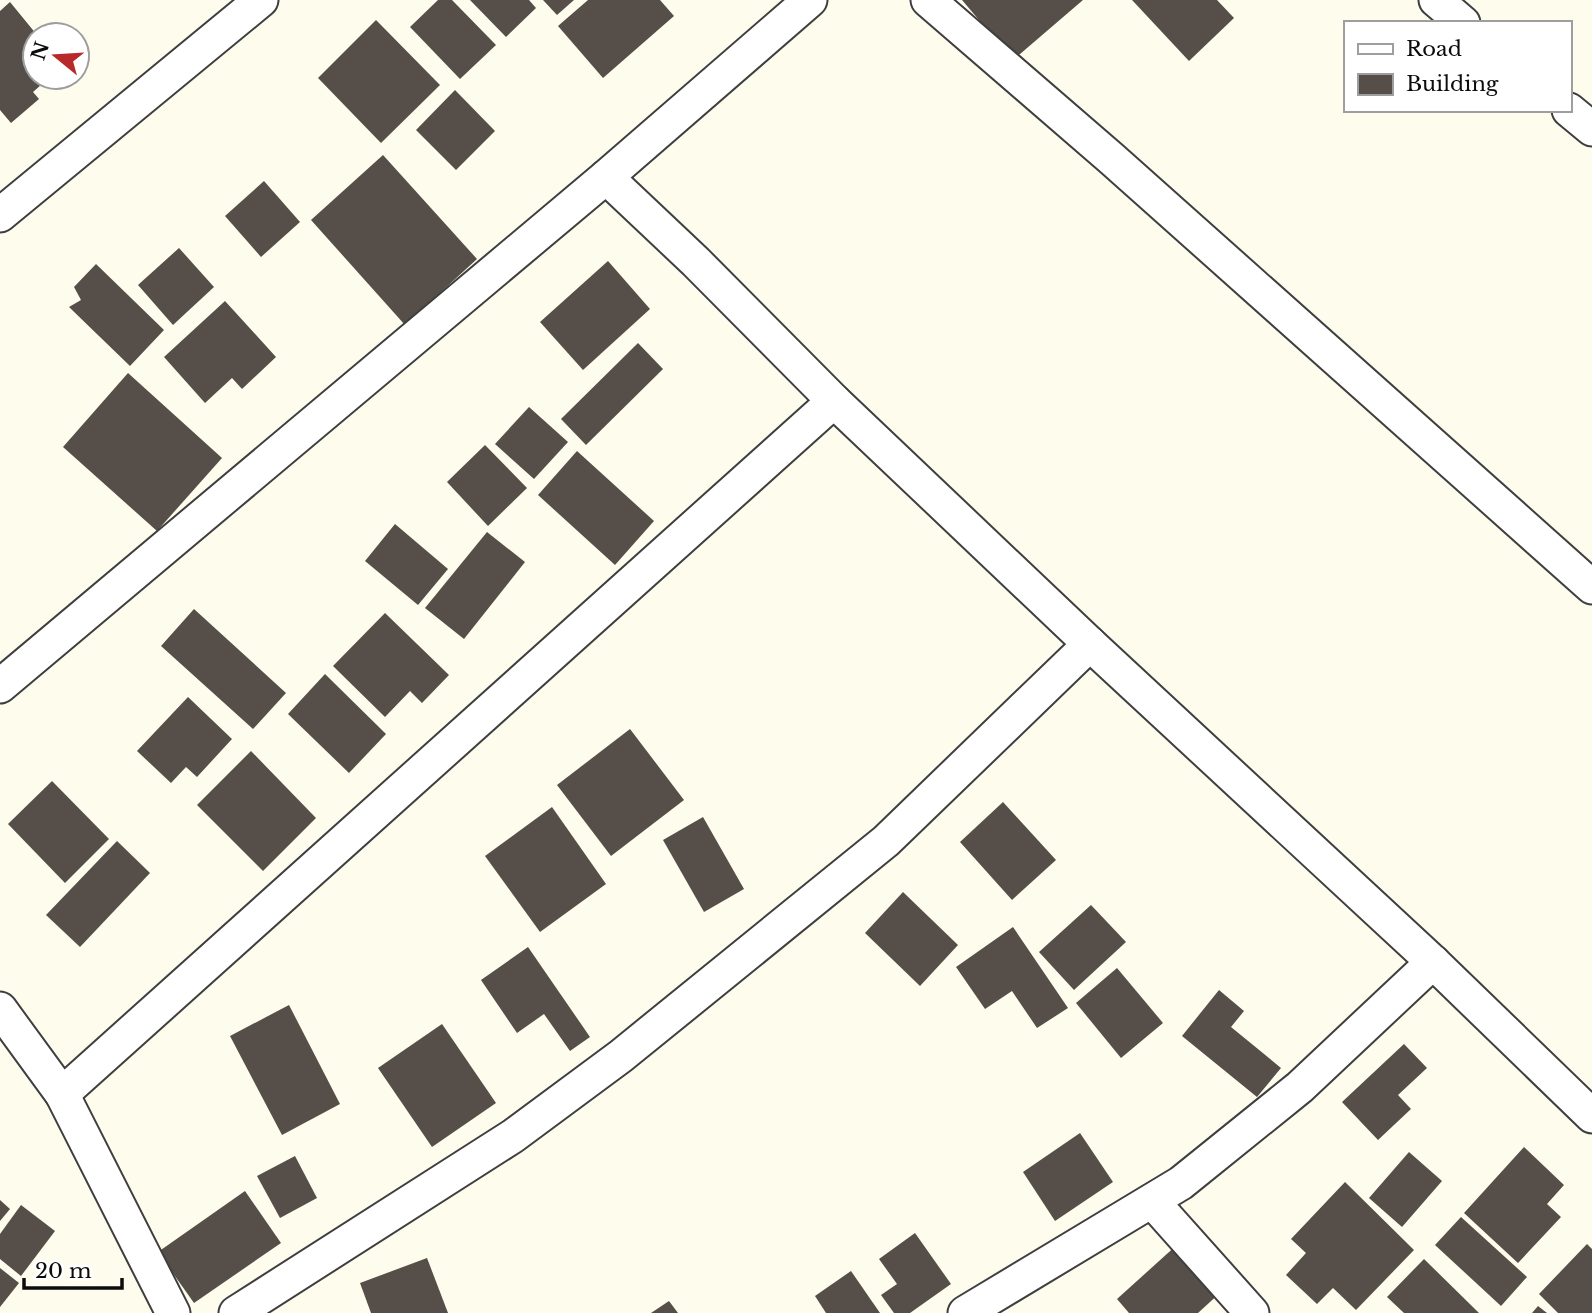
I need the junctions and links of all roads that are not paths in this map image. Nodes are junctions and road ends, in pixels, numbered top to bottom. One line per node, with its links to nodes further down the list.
1 (261, 0): 9 (street)
2 (810, 0): 8 (street)
3 (928, 0): 11 (street)
4 (1436, 0): 5 (street)
5 (1461, 21)
6 (1571, 112): 7 (street)
7 (1592, 129)
8 (606, 177): 10 (street); 13 (street)
9 (0, 215)
10 (834, 401): 12 (street); 16 (street)
11 (1592, 587)
12 (1090, 644): 14 (street); 20 (street)
13 (0, 686)
14 (1433, 962): 17 (street); 18 (street)
15 (0, 1009): 16 (street)
16 (62, 1094): 19 (street)
17 (1592, 1116)
18 (1152, 1200): 21 (street); 22 (street)
19 (173, 1313)
20 (236, 1313)
21 (965, 1313)
22 (1252, 1313)

